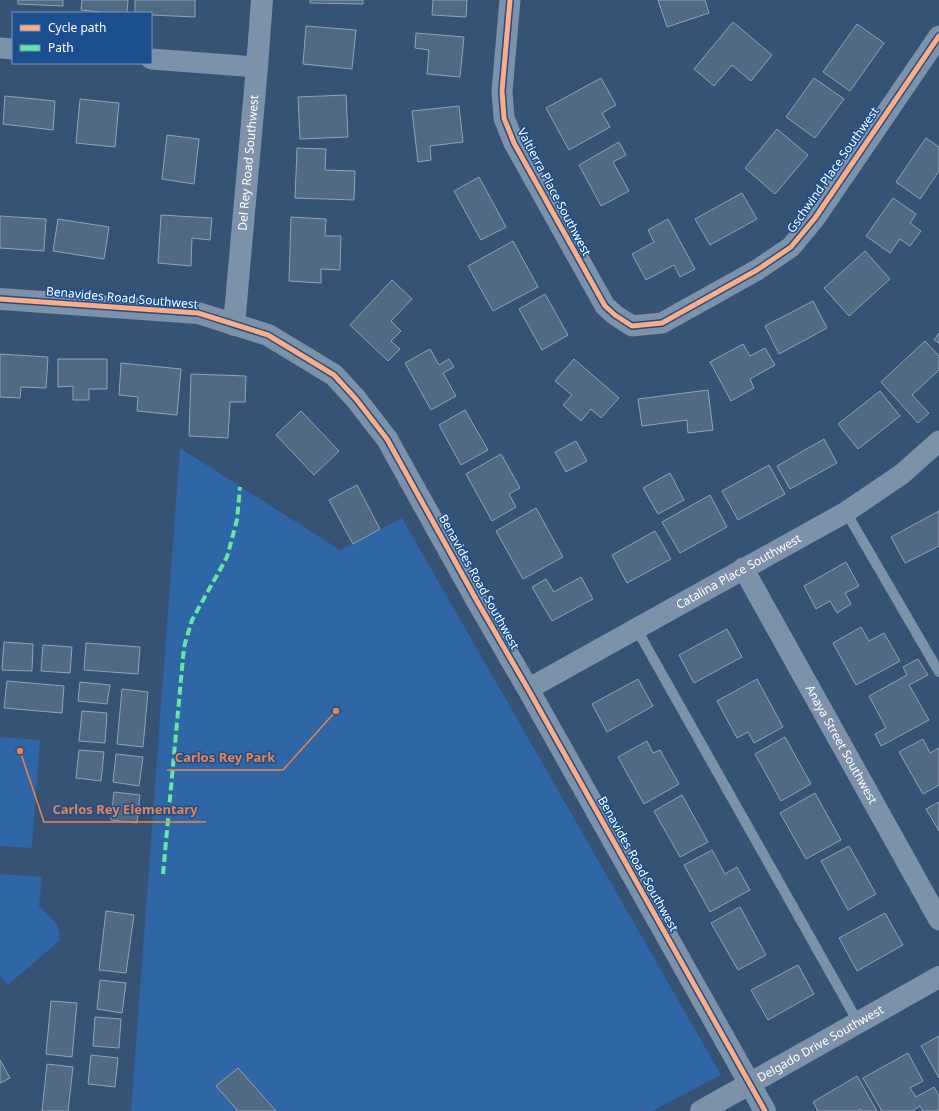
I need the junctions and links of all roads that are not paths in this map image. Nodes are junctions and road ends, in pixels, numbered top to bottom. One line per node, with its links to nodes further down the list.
1 (262, 0): 7 (street, Del Rey Road Southwest)
2 (510, 0): 10 (street, Valtierra Place Southwest)
3 (939, 36): 10 (street, Gschwind Place Southwest)
4 (0, 48): 5 (street)
5 (12, 49)
6 (152, 59): 7 (street)
7 (258, 67): 9 (street, Del Rey Road Southwest)
8 (0, 299): 9 (street, Benavides Road Southwest)
9 (234, 325): 16 (street, Benavides Road Southwest)
10 (632, 326)
11 (939, 441): 12 (street, Catalina Place Southwest)
12 (846, 512): 13 (street, Catalina Place Southwest); 15 (lane)
13 (743, 568): 14 (street, Catalina Place Southwest); 17 (street, Anaya Street Southwest)
14 (636, 628): 16 (street, Catalina Place Southwest); 19 (lane)
15 (939, 672)
16 (528, 689): 20 (street, Benavides Road Southwest)
17 (939, 920)
18 (939, 977): 19 (street, Delgado Drive Southwest)
19 (858, 1022): 20 (street, Delgado Drive Southwest)
20 (750, 1084): 21 (street, Delgado Drive Southwest); 22 (street, Benavides Road Southwest)
21 (701, 1111)
22 (765, 1111)

